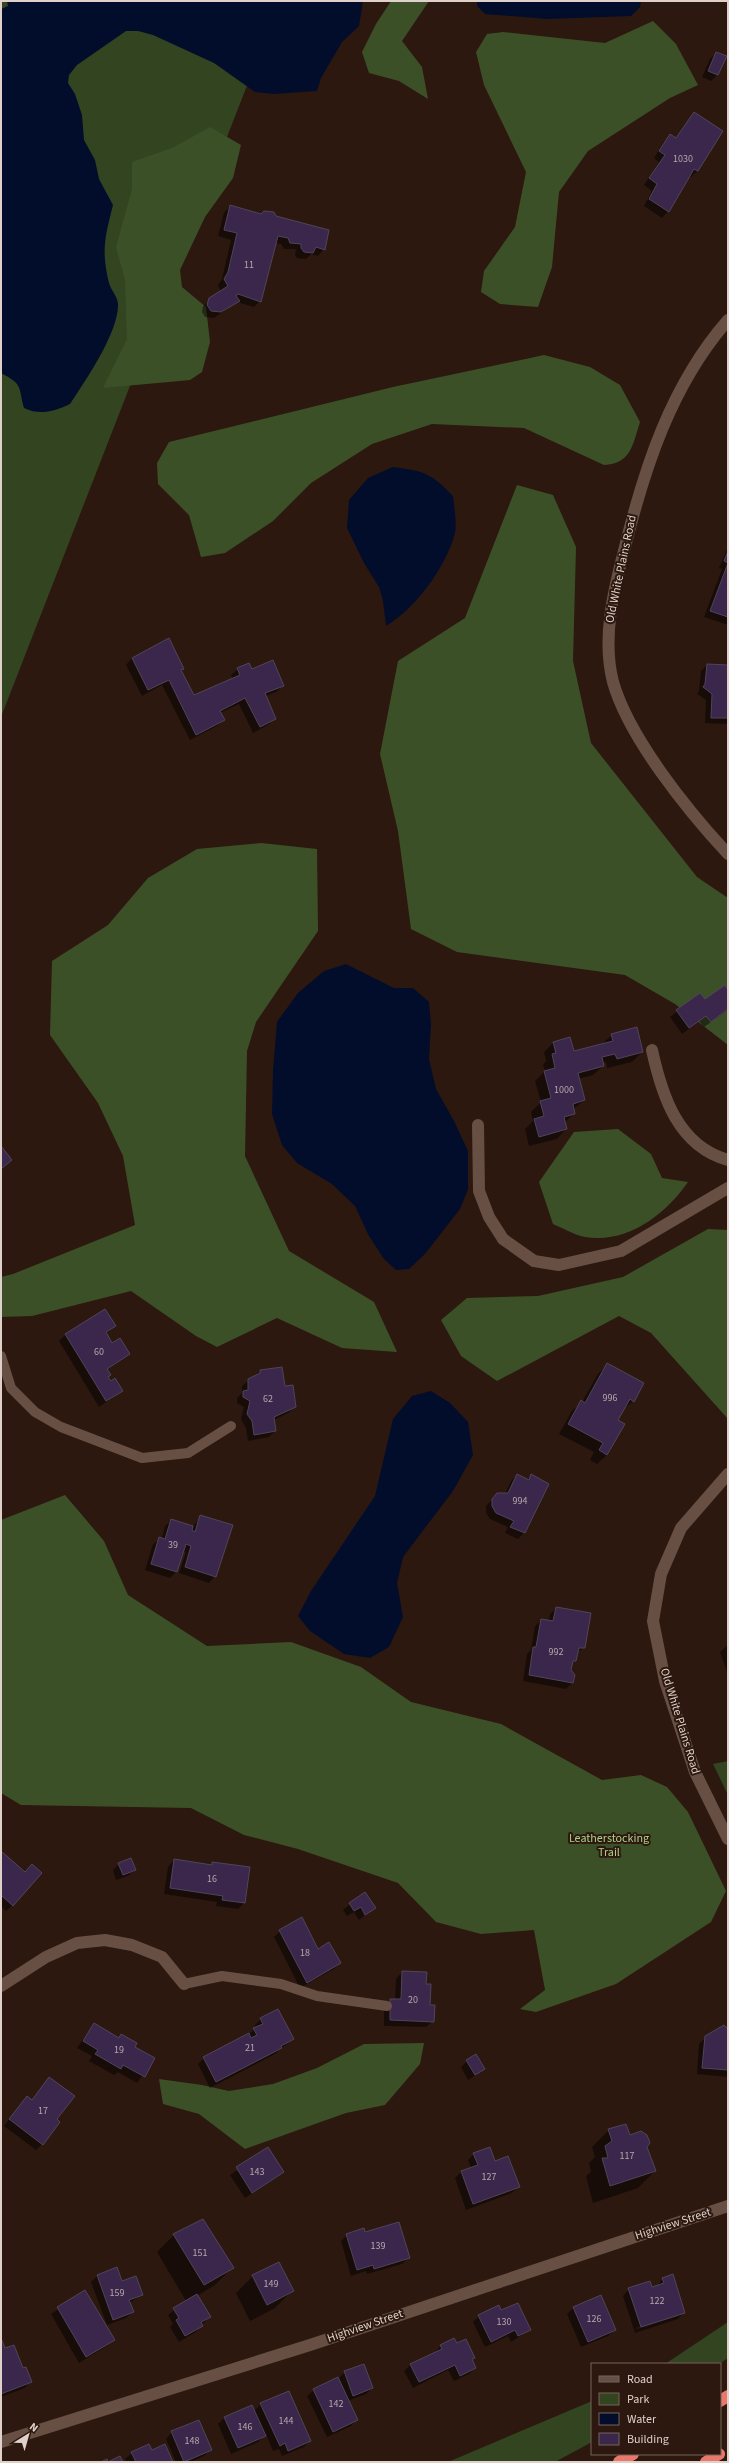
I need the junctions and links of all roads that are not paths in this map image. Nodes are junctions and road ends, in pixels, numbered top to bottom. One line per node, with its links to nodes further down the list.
1 (728, 320): 2 (street, Old White Plains Road)
2 (728, 854)
3 (652, 1050): 5 (street)
4 (478, 1125): 6 (street)
5 (728, 1160)
6 (728, 1188)
7 (1, 1356): 8 (lane)
8 (231, 1426)
9 (728, 1474): 10 (street, Old White Plains Road)
10 (728, 1839)
11 (184, 1984): 12 (street); 13 (lane)
12 (1, 1986)
13 (387, 2006)
14 (728, 2206): 15 (street, Highview Street)
15 (1, 2442)
16 (631, 2455): 18 (highway)
17 (717, 2455): 19 (highway)
18 (618, 2462)
19 (706, 2462)

